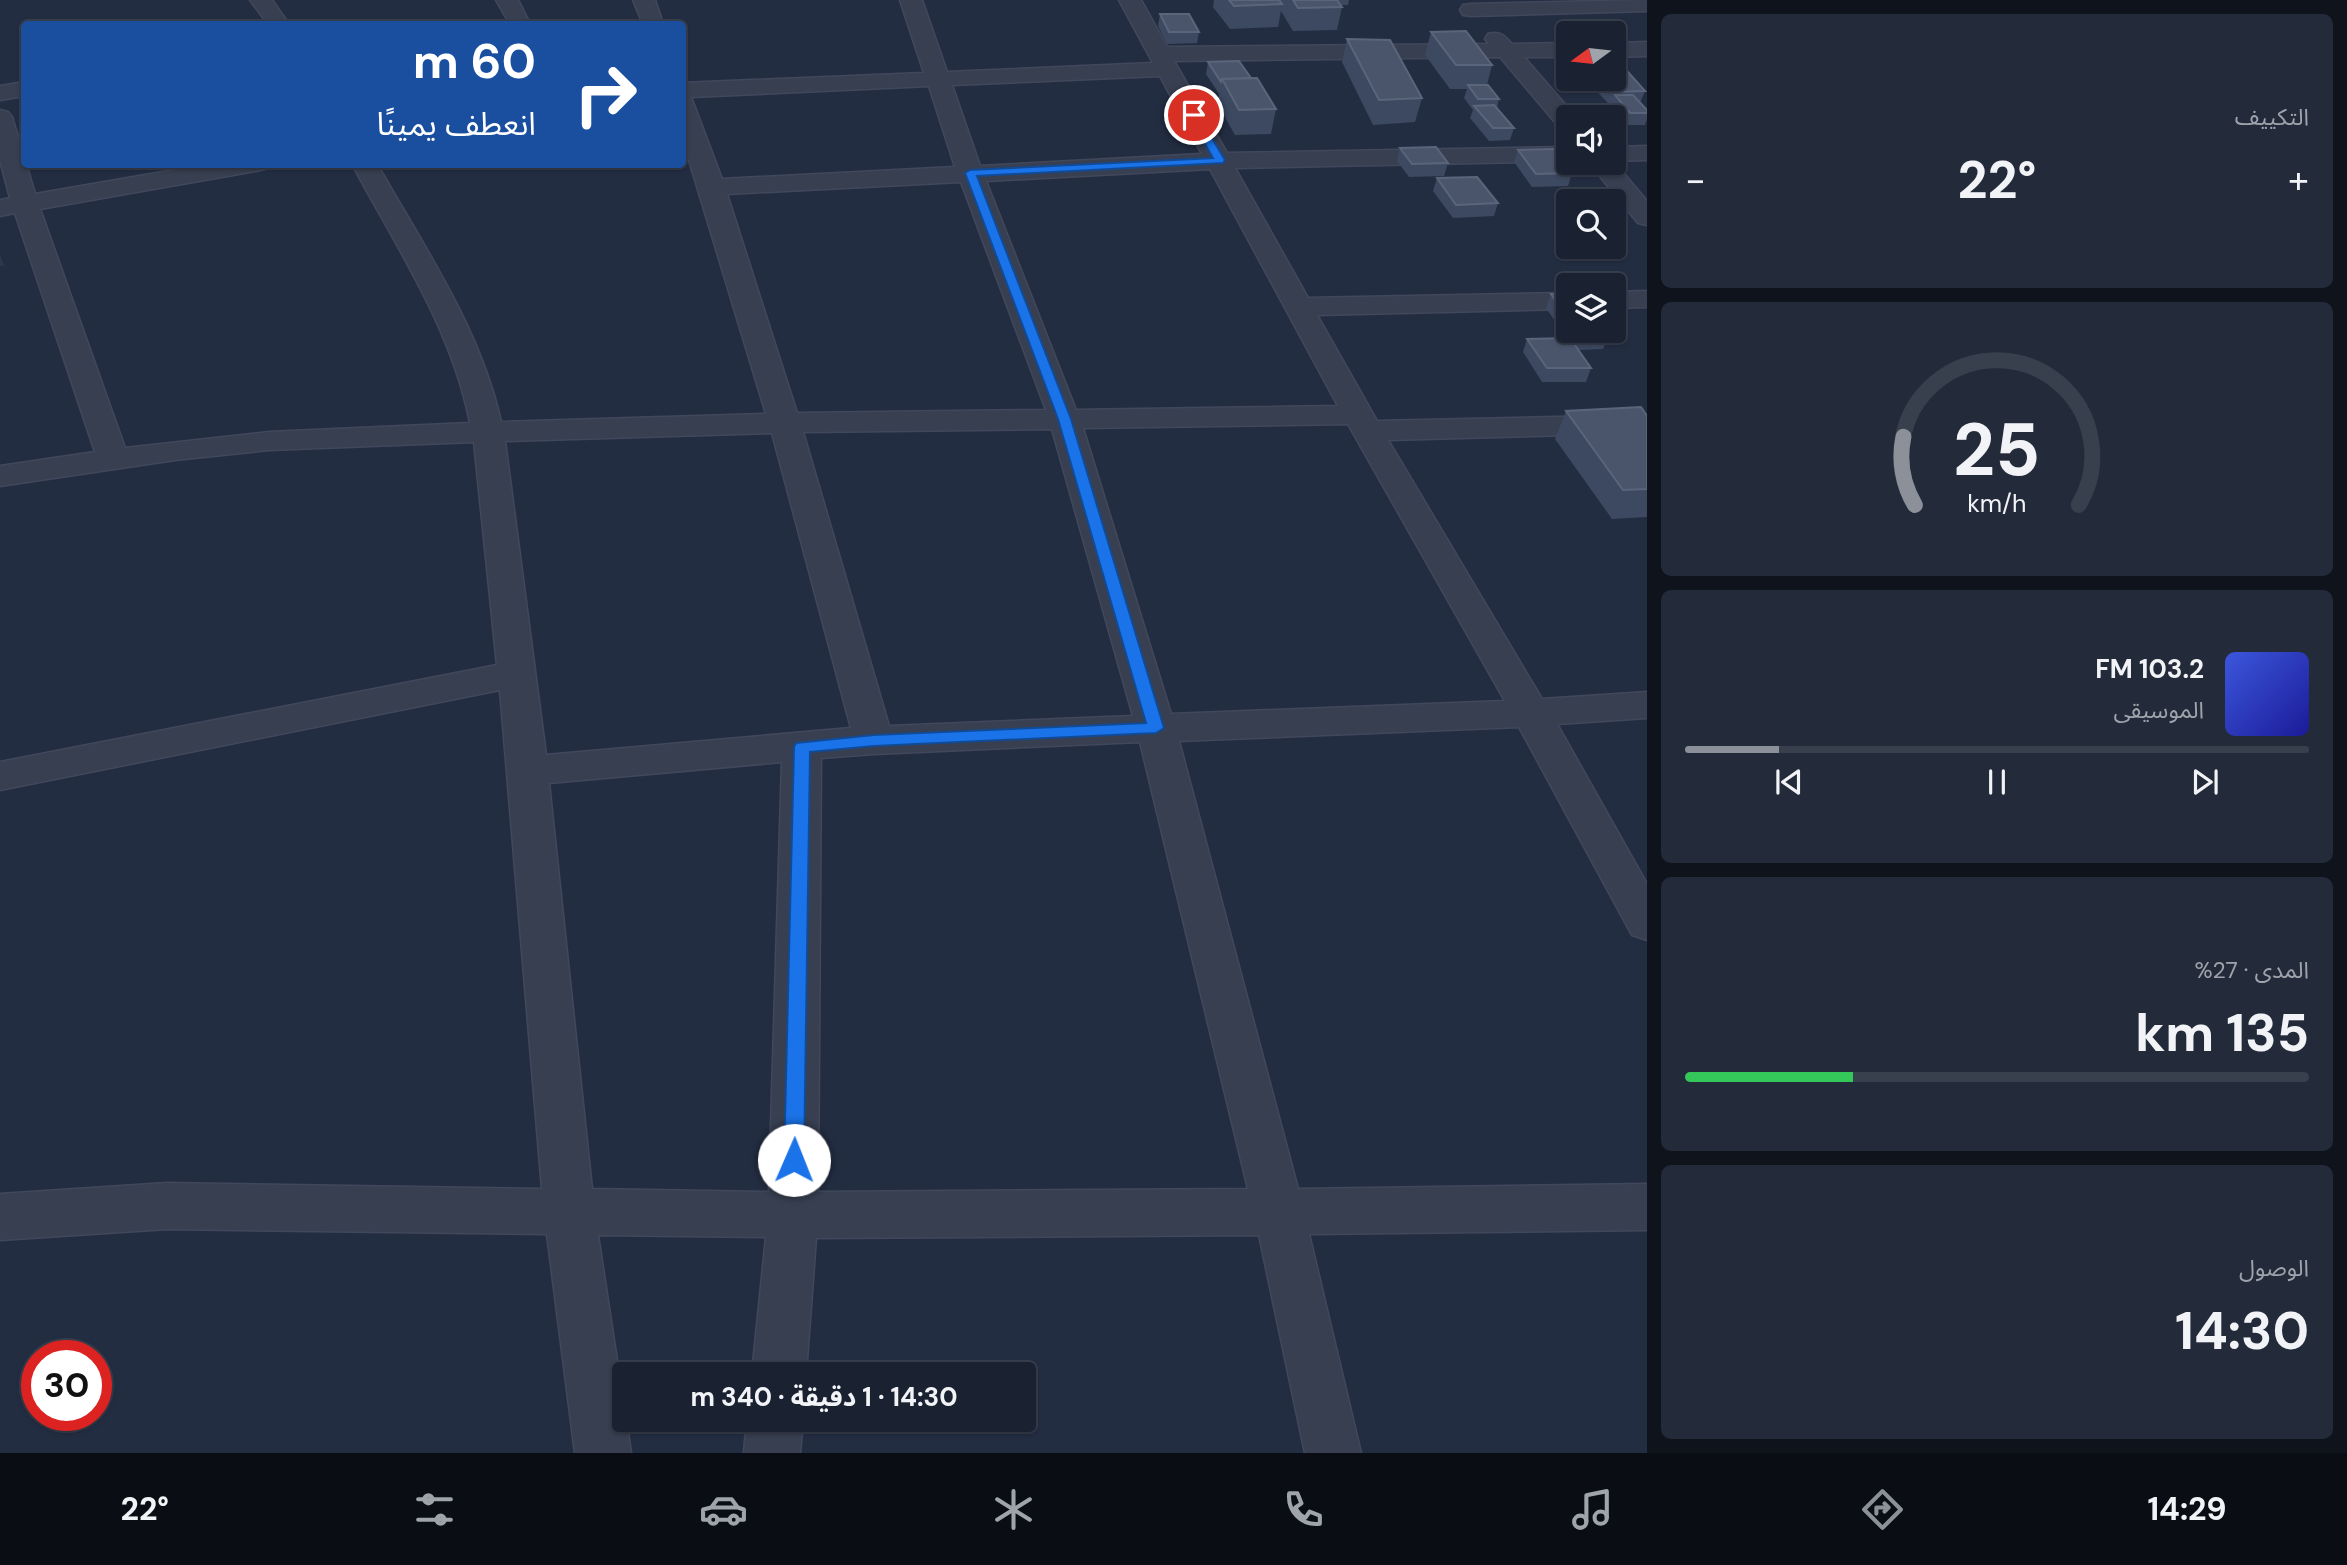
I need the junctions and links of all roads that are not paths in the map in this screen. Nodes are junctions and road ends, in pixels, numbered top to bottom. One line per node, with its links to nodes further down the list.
1 (261, 0): 8 (street)
2 (507, 0): 9 (street)
3 (644, 0): 10 (street)
4 (911, 0): 16 (street)
5 (1130, 0): 15 (street)
6 (1466, 5): 7 (street); 14 (street)
7 (1647, 5)
8 (276, 21)
9 (518, 21)
10 (652, 21)
11 (1647, 49): 13 (street)
12 (1556, 50): 14 (street)
13 (1626, 50)
14 (1506, 51): 15 (street); 20 (street)
15 (1163, 61): 16 (street); 26 (street)
16 (937, 79): 18 (street); 29 (street)
17 (21, 90): 19 (street)
18 (686, 90)
19 (0, 93)
20 (1556, 109)
21 (686, 111): 31 (street)
22 (0, 117): 32 (street)
23 (1647, 153): 25 (street)
24 (1556, 154): 26 (street)
25 (1626, 154)
26 (1220, 160): 29 (street); 37 (street)
27 (233, 168): 32 (street)
28 (367, 168): 42 (street)
29 (970, 173): 31 (street); 38 (street)
30 (1611, 175): 33 (street)
31 (713, 187): 39 (street)
32 (13, 206): 43 (street)
33 (1647, 218)
34 (1647, 299): 35 (street)
35 (1626, 300)
36 (1556, 301): 37 (street)
37 (1300, 307): 40 (street)
38 (1065, 419): 39 (street); 40 (street); 48 (street)
39 (783, 423): 42 (street); 49 (street)
40 (1363, 423): 41 (street); 47 (street)
41 (1647, 424)
42 (486, 431): 43 (street); 45 (street)
43 (113, 458): 44 (street)
44 (0, 476)
45 (515, 674): 51 (street); 52 (street)
46 (1647, 705): 47 (street)
47 (1531, 713): 48 (street); 53 (street)
48 (1156, 728): 49 (street); 56 (street)
49 (874, 740): 50 (street)
50 (802, 747): 51 (street); 57 (street)
51 (528, 771): 55 (street)
52 (0, 776)
53 (1647, 923)
54 (1647, 1207): 56 (street)
55 (569, 1210): 57 (street); 58 (street); 61 (street)
56 (1279, 1212): 57 (street); 63 (street)
57 (793, 1214): 59 (street)
58 (0, 1217)
59 (780, 1362)
60 (774, 1432): 62 (street)
61 (603, 1453)
62 (772, 1453)
63 (1333, 1453)

